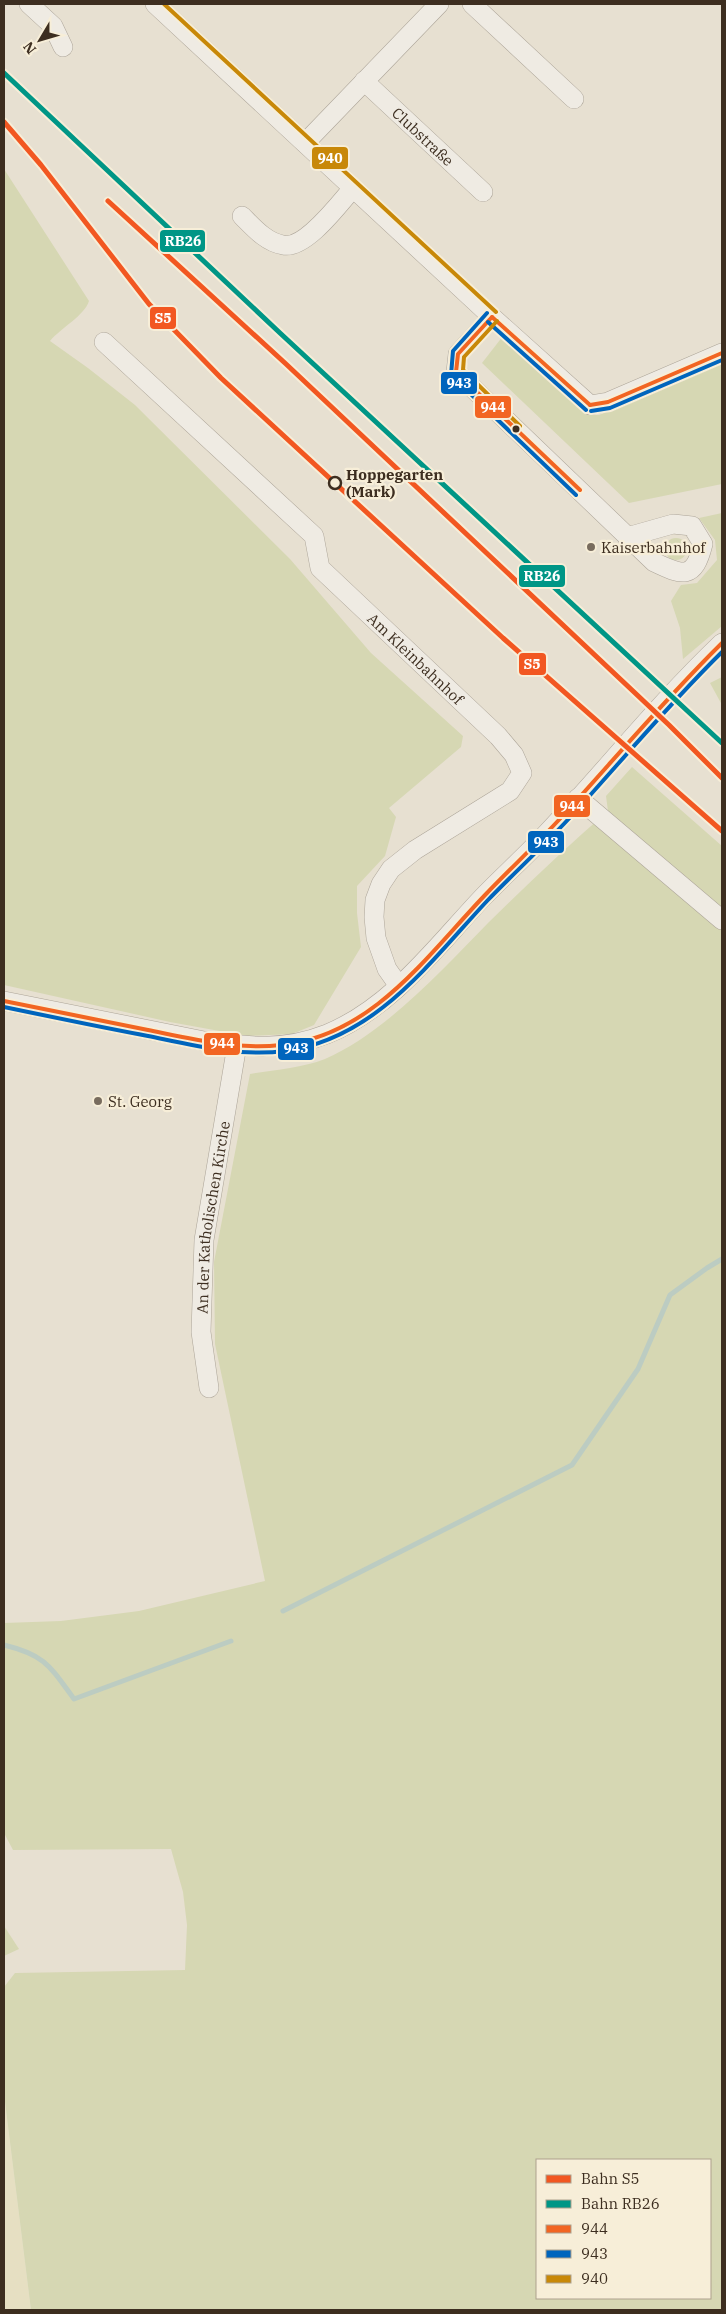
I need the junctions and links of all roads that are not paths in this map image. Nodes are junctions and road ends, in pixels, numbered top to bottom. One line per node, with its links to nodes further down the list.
1 (29, 4): 5 (street)
2 (155, 4): 8 (street)
3 (472, 4): 7 (street)
4 (431, 6): 6 (street)
5 (63, 47)
6 (364, 81): 8 (street); 10 (street, Clubstraße)
7 (574, 99)
8 (305, 143): 9 (street)
9 (353, 188): 11 (street); 12 (street)
10 (483, 192)
11 (242, 216)
12 (492, 317): 14 (street); 15 (street)
13 (104, 342): 19 (street, Am Kleinbahnhof)
14 (722, 353)
15 (628, 537): 15 (street)
16 (722, 644): 17 (street)
17 (578, 798): 18 (street); 19 (street)
18 (722, 920)
19 (399, 986): 21 (street)
20 (4, 1000): 21 (street)
21 (237, 1045): 22 (street, An der Katholischen Kirche)
22 (209, 1388)

